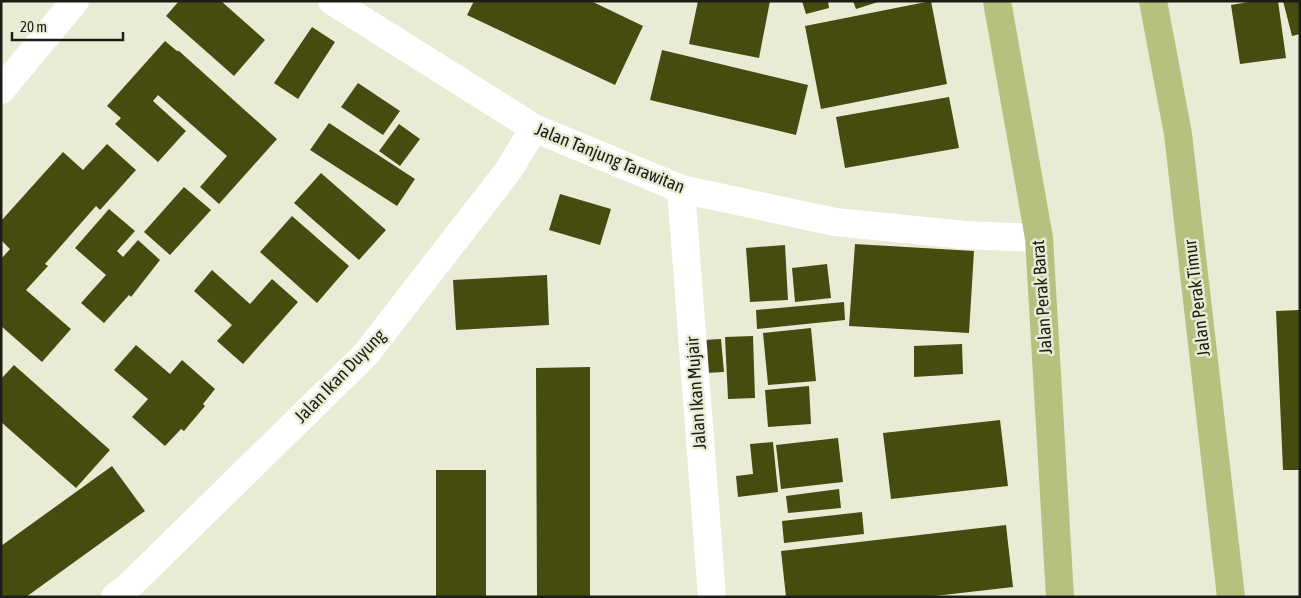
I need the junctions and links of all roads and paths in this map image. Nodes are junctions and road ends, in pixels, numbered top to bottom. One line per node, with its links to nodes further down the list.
1 (74, 1): 5 (street)
2 (332, 1): 6 (street, Jalan Tanjung Tarawitan)
3 (997, 1): 8 (highway, Jalan Perak Barat)
4 (1153, 1): 12 (highway, Jalan Perak Timur)
5 (1, 90)
6 (534, 128): 7 (street, Jalan Tanjung Tarawitan); 9 (street, Jalan Ikan Duyung)
7 (680, 189): 8 (street, Jalan Tanjung Tarawitan); 10 (street, Jalan Ikan Mujair)
8 (1039, 238): 11 (highway, Jalan Perak Barat)
9 (115, 597)
10 (712, 597)
11 (1060, 597)
12 (1231, 597)

